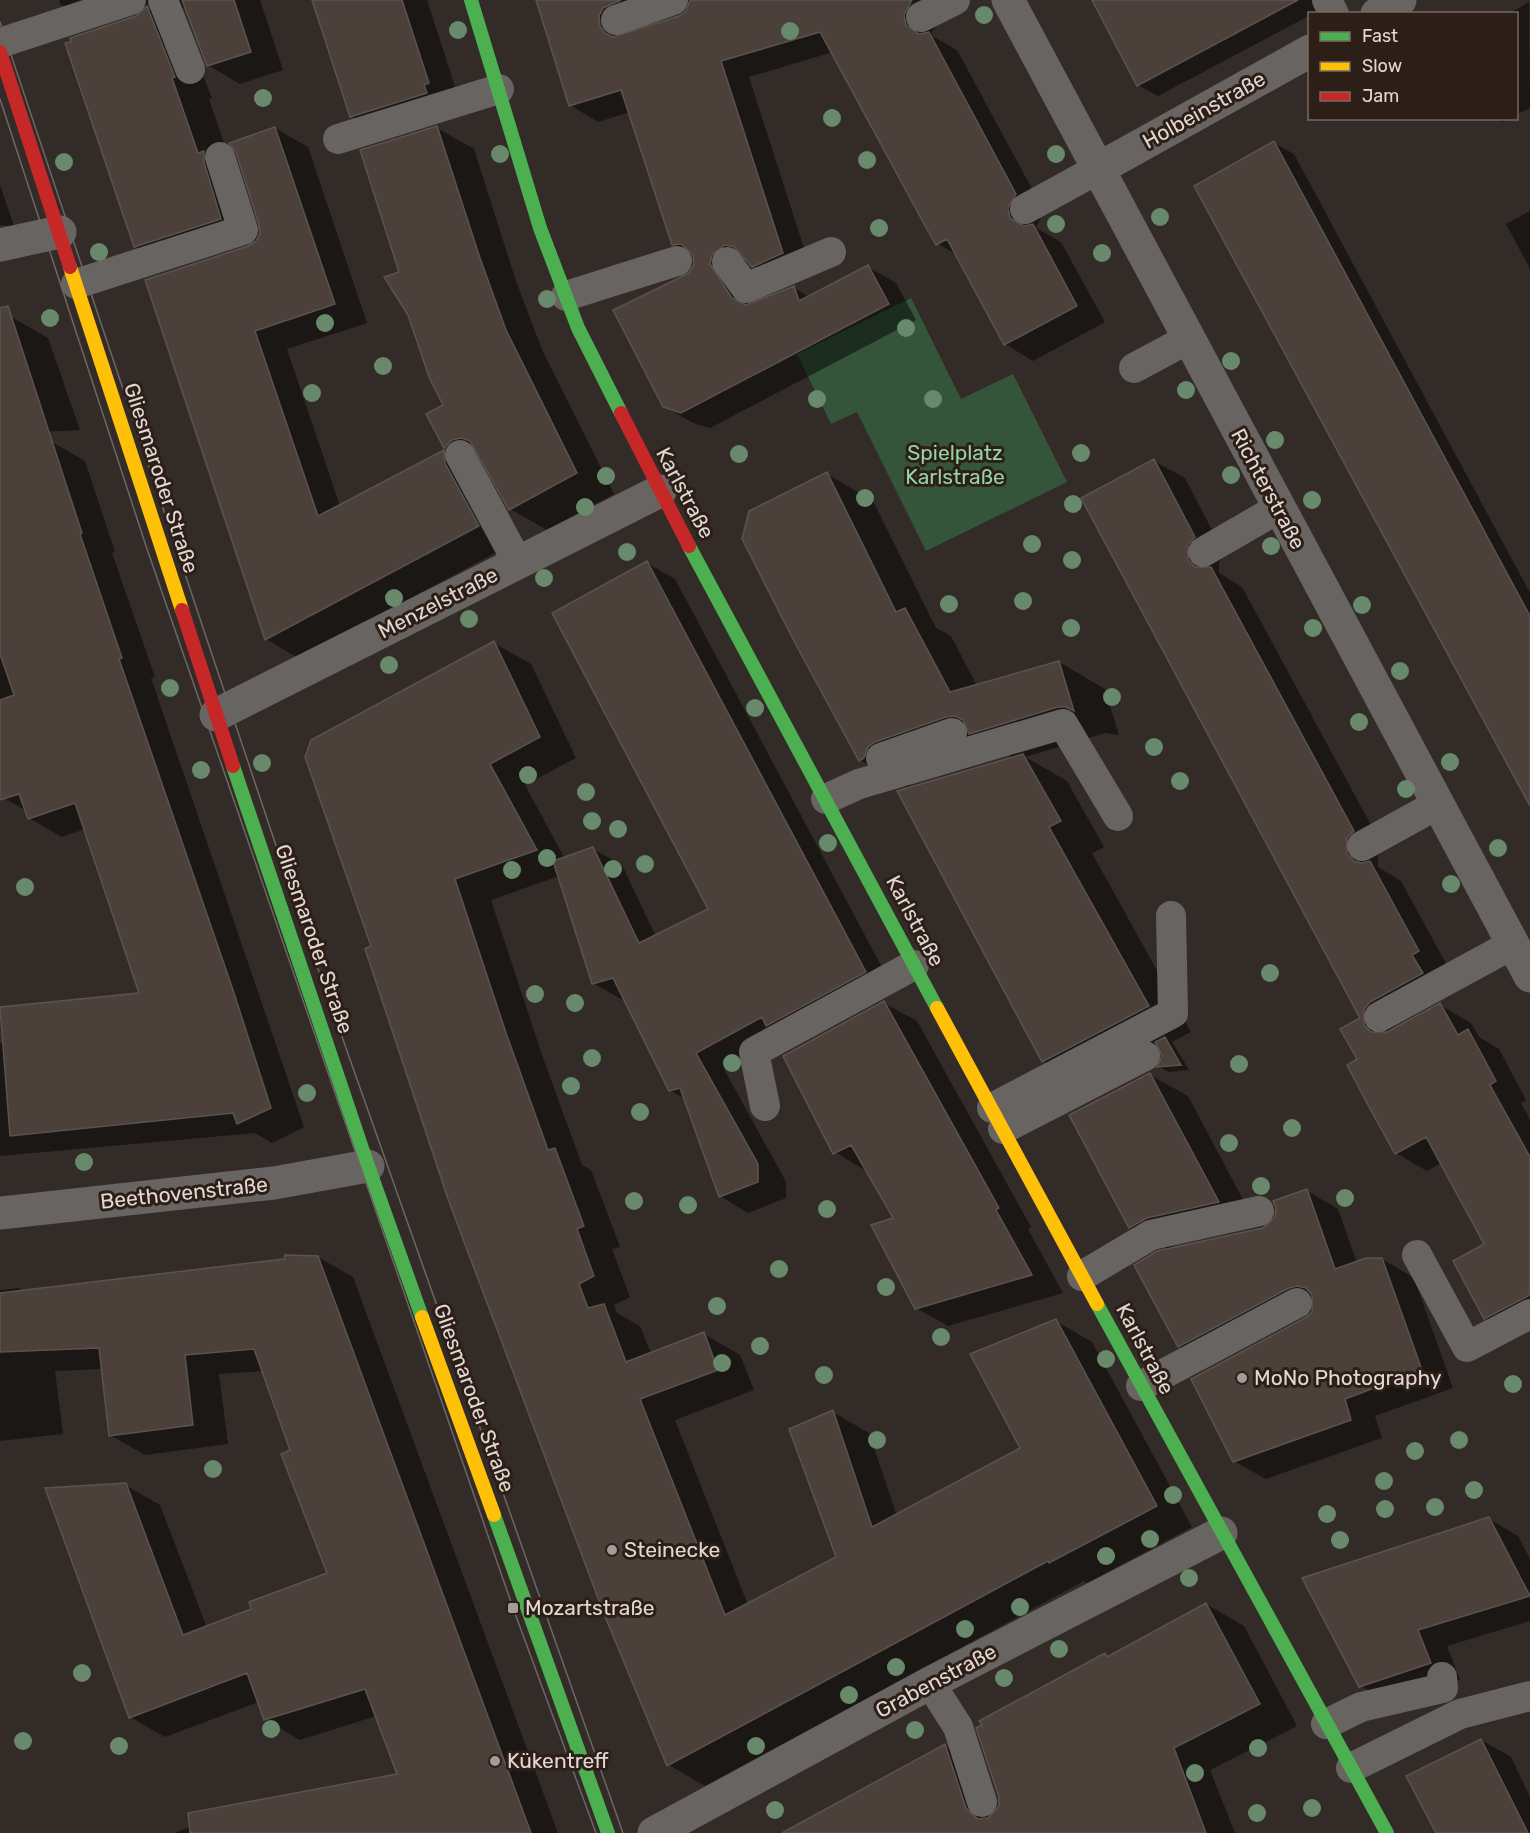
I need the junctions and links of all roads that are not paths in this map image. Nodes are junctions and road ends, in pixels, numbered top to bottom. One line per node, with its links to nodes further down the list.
1 (131, 0): 11 (lane)
2 (163, 0): 14 (lane)
3 (471, 0): 15 (street, Karlstraße)
4 (673, 0): 10 (lane)
5 (954, 0): 9 (lane)
6 (1008, 0): 18 (street, Richterstraße)
7 (1400, 0): 8 (street)
8 (1380, 12)
9 (921, 17)
10 (616, 20)
11 (0, 43)
12 (0, 52): 20 (street, Gliesmaroder Straße)
13 (1308, 52): 18 (street, Holbeinstraße)
14 (190, 69)
15 (499, 89): 16 (lane); 26 (street, Karlstraße)
16 (338, 139)
17 (220, 157): 25 (lane)
18 (1098, 169): 19 (lane); 27 (street, Richterstraße)
19 (1025, 209)
20 (60, 232): 21 (street); 25 (street, Gliesmaroder Straße)
21 (0, 245)
22 (831, 252): 24 (lane)
23 (677, 261): 26 (lane)
24 (727, 262)
25 (76, 284): 34 (street, Gliesmaroder Straße)
26 (566, 296): 30 (street, Karlstraße)
27 (1188, 339): 28 (lane); 31 (street, Richterstraße)
28 (1134, 368)
29 (460, 455): 33 (lane)
30 (660, 491): 33 (street, Menzelstraße); 36 (street, Karlstraße)
31 (1279, 508): 32 (lane); 37 (street, Richterstraße)
32 (1203, 552)
33 (518, 563): 34 (street, Menzelstraße)
34 (216, 715): 48 (street, Gliesmaroder Straße)
35 (952, 733): 36 (lane)
36 (820, 790): 38 (lane); 42 (street, Karlstraße)
37 (1438, 804): 39 (lane); 41 (street, Richterstraße)
38 (1118, 816)
39 (1362, 846)
40 (1171, 916): 47 (lane)
41 (1513, 944): 43 (street, Richterstraße); 44 (lane)
42 (914, 965): 46 (lane); 47 (street, Karlstraße)
43 (1530, 975)
44 (1379, 1017)
45 (1145, 1056): 47 (lane)
46 (765, 1106)
47 (997, 1119): 52 (street, Karlstraße)
48 (368, 1166): 50 (street, Beethovenstraße); 63 (street, Gliesmaroder Straße)
49 (1259, 1211): 52 (lane)
50 (0, 1212)
51 (1416, 1255): 54 (lane)
52 (1082, 1276): 55 (street, Karlstraße)
53 (1297, 1303): 55 (lane)
54 (1530, 1314)
55 (1141, 1386): 56 (street, Karlstraße)
56 (1221, 1533): 58 (street, Grabenstraße); 60 (street, Karlstraße)
57 (1442, 1677): 60 (lane)
58 (930, 1683): 62 (lane); 64 (street, Grabenstraße)
59 (1530, 1696): 61 (lane)
60 (1326, 1724): 61 (street, Karlstraße)
61 (1351, 1768): 65 (street, Karlstraße)
62 (982, 1803)
63 (608, 1833)
64 (654, 1833)
65 (1387, 1833)

